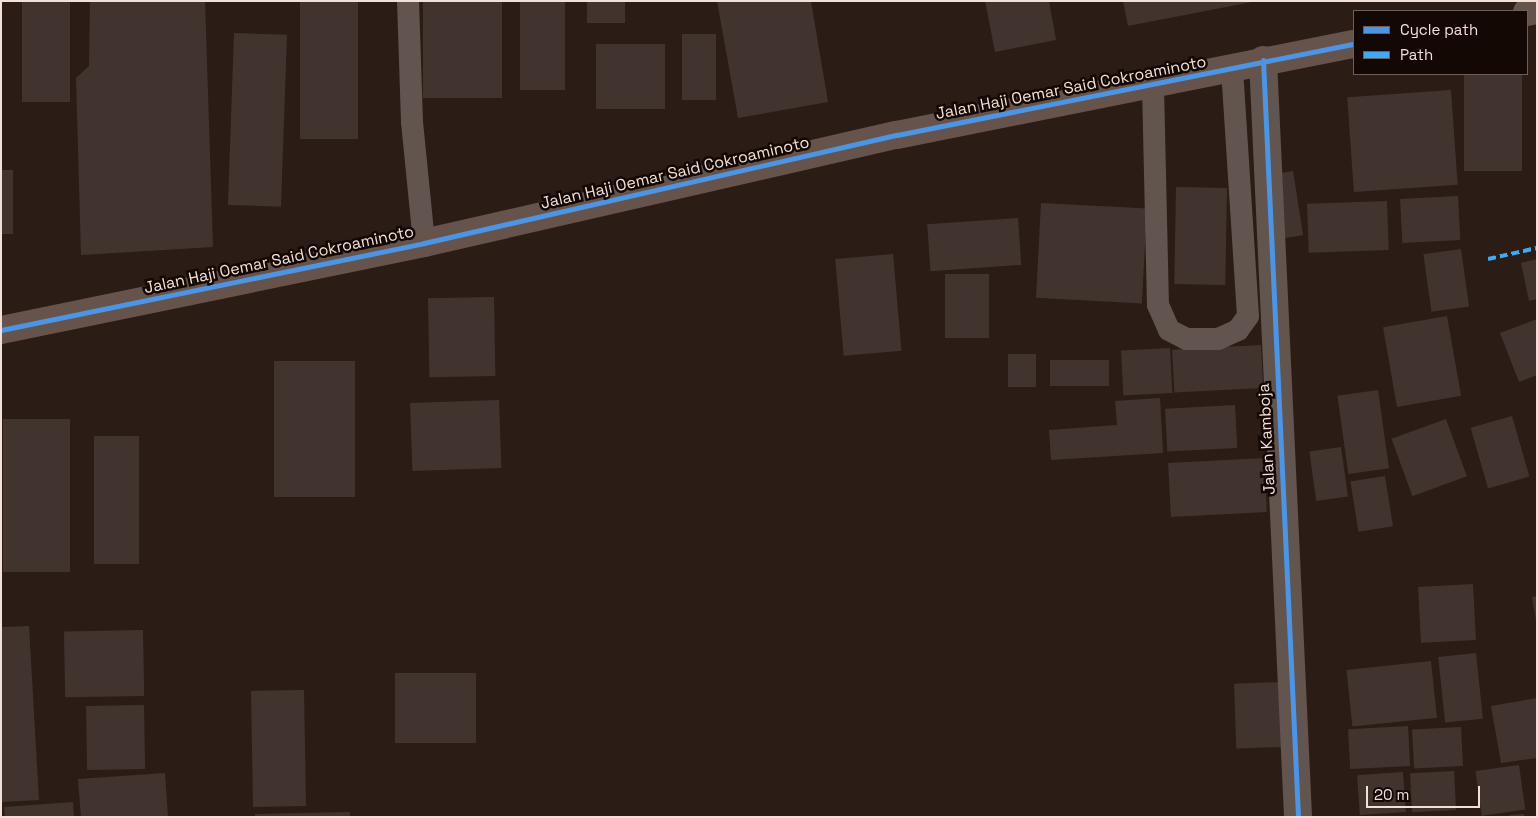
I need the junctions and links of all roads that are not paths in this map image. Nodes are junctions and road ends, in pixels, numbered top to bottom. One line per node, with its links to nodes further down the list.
1 (408, 1): 6 (lane)
2 (1353, 44): 3 (main road, Jalan Haji Oemar Said Cokroaminoto)
3 (1263, 60): 4 (main road, Jalan Haji Oemar Said Cokroaminoto); 8 (street, Jalan Kamboja)
4 (1232, 68): 5 (main road, Jalan Haji Oemar Said Cokroaminoto); 5 (lane)
5 (1153, 86): 6 (main road, Jalan Haji Oemar Said Cokroaminoto)
6 (424, 243): 7 (main road, Jalan Haji Oemar Said Cokroaminoto)
7 (1, 330)
8 (1298, 817)

